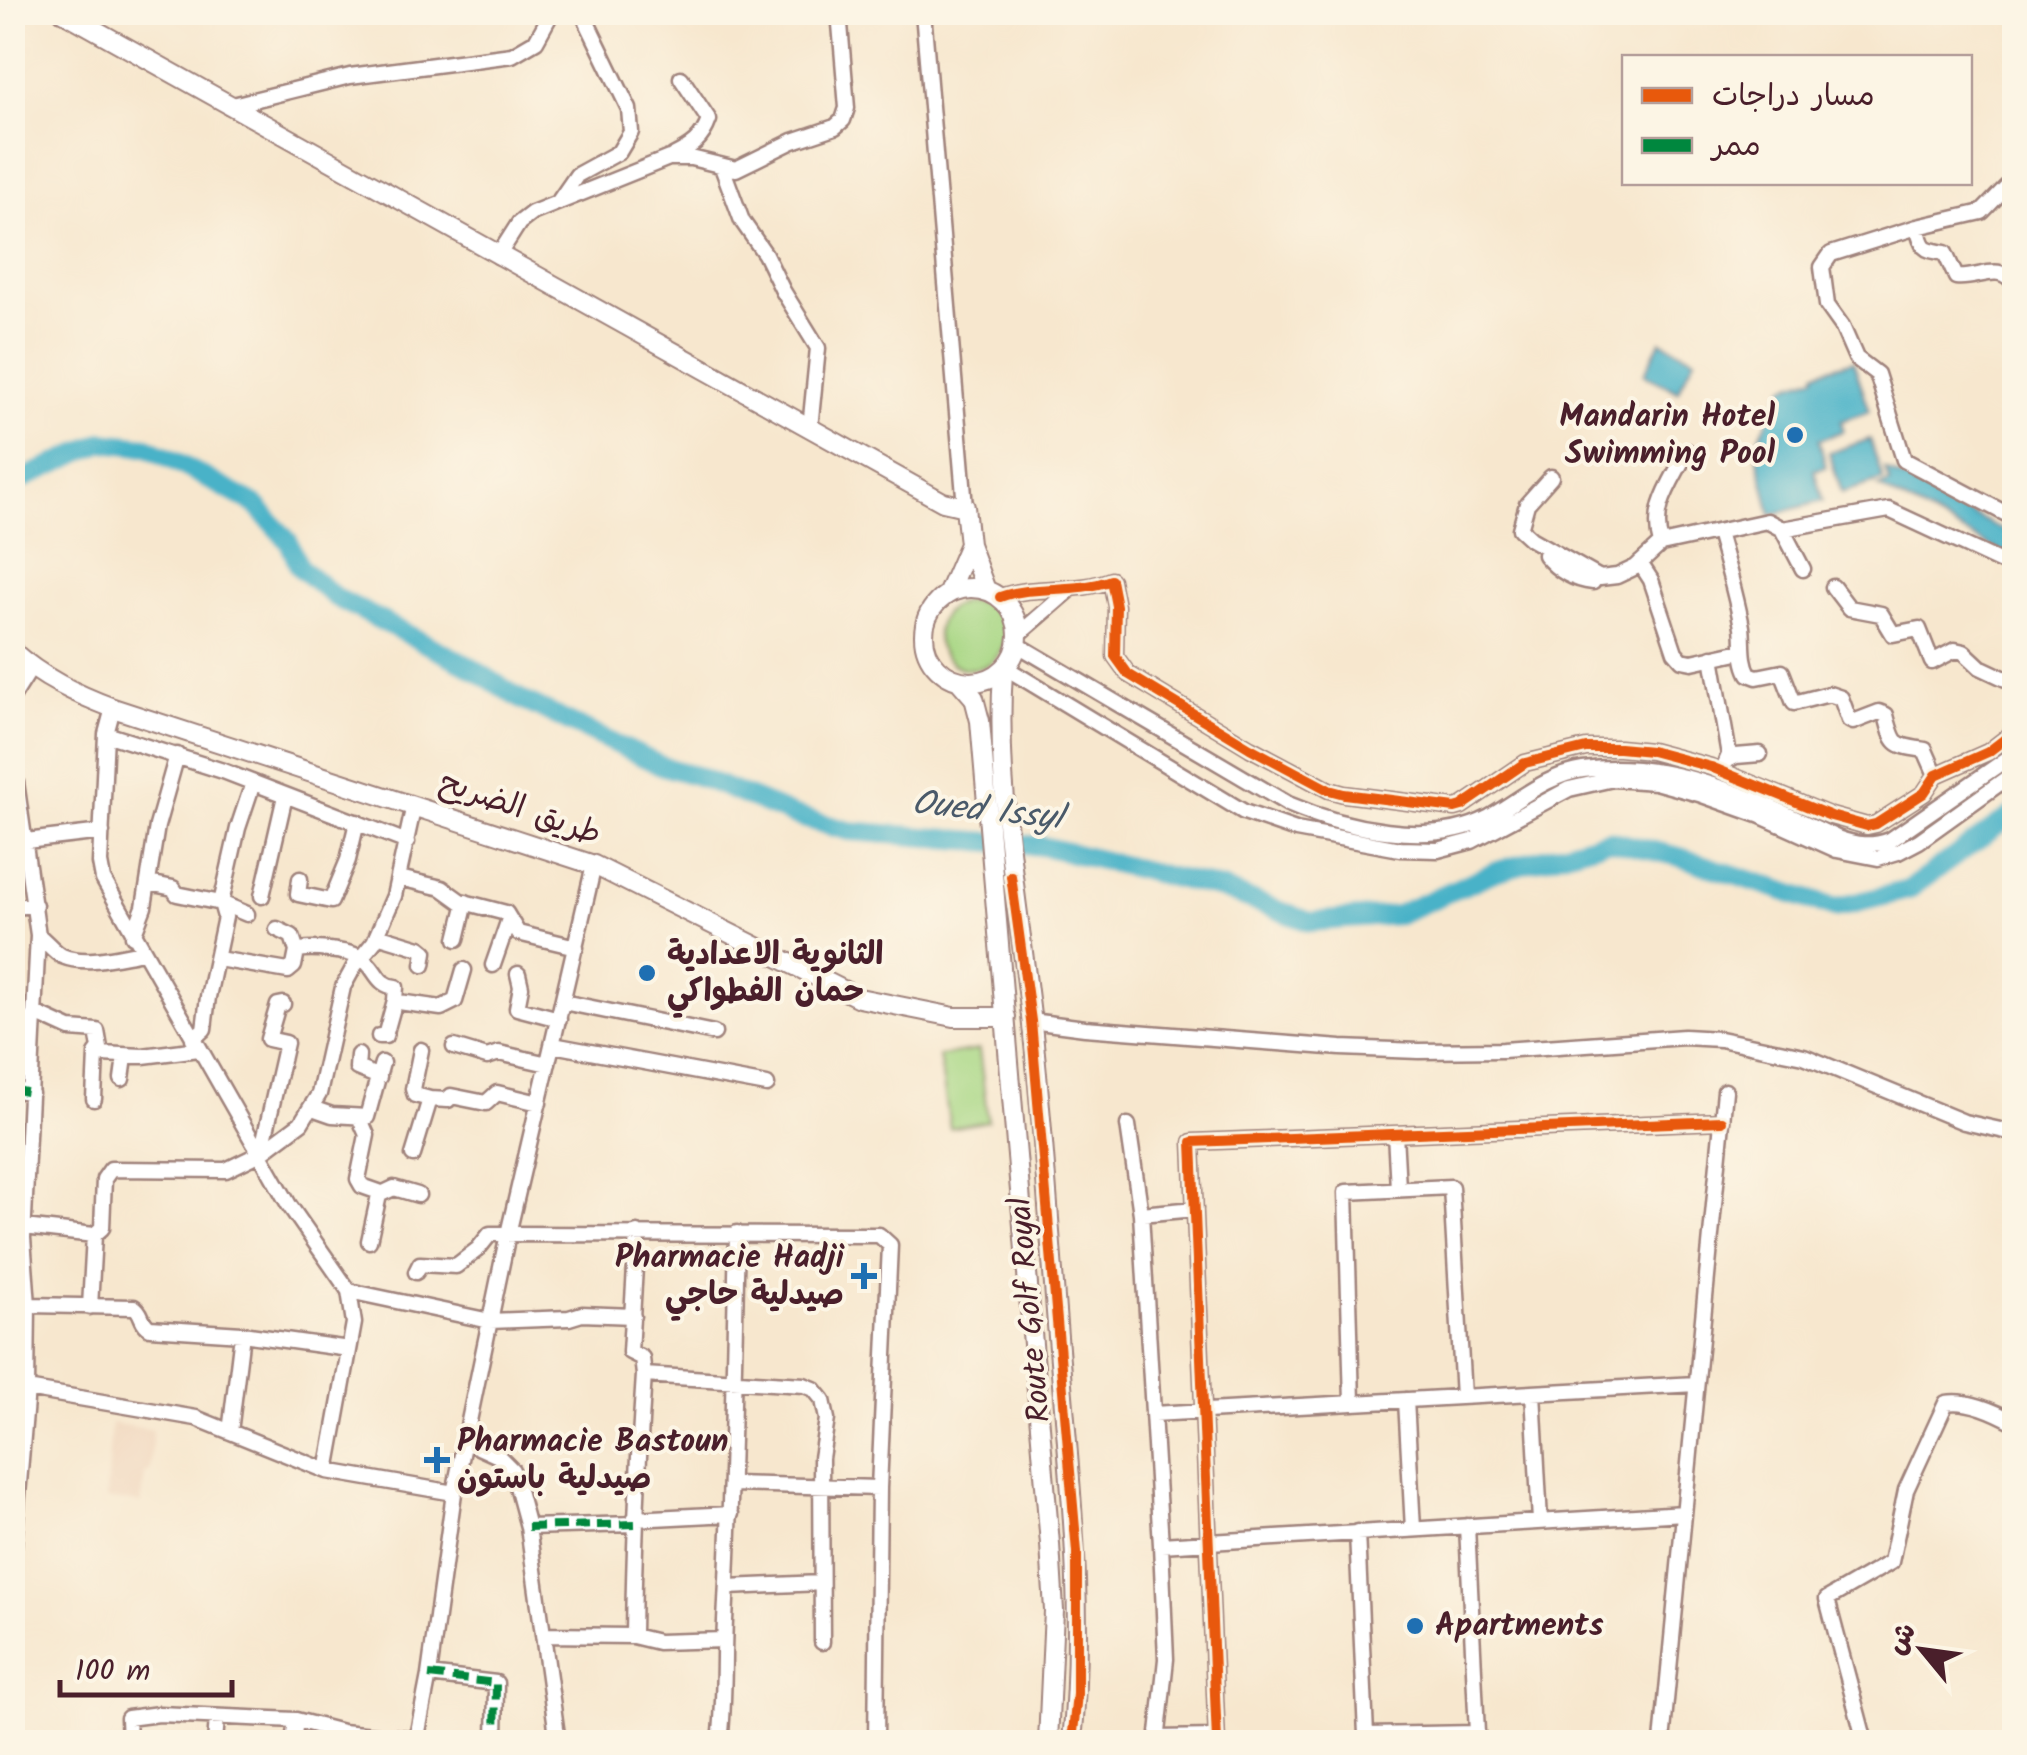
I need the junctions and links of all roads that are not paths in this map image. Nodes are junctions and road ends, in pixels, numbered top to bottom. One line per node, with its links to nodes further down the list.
1 (63, 12): 7 (street)
2 (552, 12): 7 (street)
3 (582, 12): 11 (street)
4 (839, 12): 9 (street)
5 (923, 12): 18 (street)
6 (681, 78): 8 (street)
7 (229, 106): 13 (street)
8 (669, 158): 9 (street); 11 (street)
9 (722, 167): 15 (street)
10 (2014, 179): 12 (street)
11 (558, 202): 13 (street)
12 (1917, 227): 14 (street); 19 (street)
13 (498, 256): 15 (street)
14 (2014, 284)
15 (810, 428): 18 (street)
16 (1687, 452): 23 (street)
17 (1551, 477): 24 (street)
18 (965, 507): 22 (street)
19 (2014, 518)
20 (1782, 529): 21 (street); 25 (street); 26 (street)
21 (1718, 533): 23 (street); 33 (street)
22 (969, 544): 29 (street); 30 (street)
23 (1661, 544): 24 (street)
24 (1640, 562): 34 (street)
25 (1802, 568)
26 (2014, 568)
27 (1833, 587): 38 (street)
28 (1072, 589): 30 (street); 31 (street); 49 (street)
29 (947, 594): 30 (street); 37 (street)
30 (993, 594): 31 (street)
31 (1018, 639): 36 (street); 40 (street)
32 (12, 651): 35 (street, طريق الضريح)
33 (1742, 651): 34 (street); 52 (street)
34 (1712, 658): 49 (street)
35 (32, 668): 39 (street); 41 (street, طريق الضريح)
36 (1005, 669): 37 (street); 42 (street); 57 (street, Route Golf Royal)
37 (960, 682): 57 (street, Route Golf Royal)
38 (2014, 683)
39 (12, 698)
40 (1114, 702): 42 (street); 50 (street)
41 (112, 708): 44 (street); 58 (street, طريق الضريح)
42 (1100, 725): 55 (street)
43 (2014, 732): 52 (street)
44 (106, 734): 47 (street); 62 (street)
45 (1760, 754): 49 (street)
46 (2014, 754): 54 (street)
47 (177, 756): 53 (street); 67 (street)
48 (13, 758): 61 (street)
49 (1725, 766): 52 (street)
50 (1227, 770): 54 (street); 55 (street)
51 (2014, 772): 59 (street)
52 (1936, 775)
53 (253, 783): 56 (street); 71 (street)
54 (1257, 788): 59 (street)
55 (1212, 795): 59 (street)
56 (285, 796): 60 (street); 69 (street)
57 (995, 802): 65 (street, Route Golf Royal)
58 (414, 805): 63 (street); 64 (street, طريق الضريح)
59 (1244, 812)
60 (357, 822): 63 (street); 68 (street)
61 (21, 832): 62 (street); 72 (street)
62 (102, 832): 79 (street)
63 (407, 842): 66 (street)
64 (594, 864): 81 (street); 94 (street, طريق الضريح)
65 (1002, 877): 94 (street, Route Golf Royal); 96 (street, Route Golf Royal)
66 (399, 878): 70 (street); 78 (street)
67 (150, 883): 71 (street); 79 (street)
68 (297, 894)
69 (262, 896)
70 (466, 902): 75 (street); 80 (street)
71 (221, 903): 74 (street); 85 (street)
72 (36, 905): 73 (street); 77 (street)
73 (12, 907)
74 (247, 914)
75 (510, 919): 81 (street); 87 (street)
76 (277, 929): 82 (street)
77 (38, 935): 83 (street); 93 (street)
78 (377, 935): 84 (street); 86 (street)
79 (134, 936): 83 (street)
80 (457, 939)
81 (576, 947): 91 (street)
82 (297, 951): 84 (street); 85 (street)
83 (143, 952): 99 (street)
84 (361, 958): 90 (street); 115 (street)
85 (218, 959): 99 (street)
86 (423, 965)
87 (493, 965)
88 (464, 970): 90 (street)
89 (518, 974): 95 (street)
90 (394, 1000): 98 (street)
91 (563, 1002): 95 (street); 97 (street)
92 (282, 1004): 121 (street)
93 (35, 1012): 102 (street); 111 (street)
94 (1006, 1017): 195 (street, Route Golf Royal)
95 (559, 1020): 100 (street)
96 (1032, 1021): 119 (street); 196 (street, Route Golf Royal)
97 (714, 1034)
98 (379, 1036)
99 (196, 1044): 105 (street); 121 (street)
100 (553, 1045): 106 (street); 108 (street)
101 (454, 1047): 106 (street)
102 (99, 1050): 105 (street); 112 (street)
103 (421, 1050): 113 (street)
104 (358, 1055): 116 (street)
105 (125, 1057): 107 (street)
106 (548, 1064): 114 (street)
107 (122, 1079)
108 (767, 1085)
109 (12, 1089): 111 (street)
110 (1725, 1091): 117 (street)
111 (30, 1093): 126 (street)
112 (94, 1099)
113 (430, 1099): 114 (street); 122 (street)
114 (539, 1102): 132 (street)
115 (312, 1108): 116 (street); 121 (street)
116 (359, 1117): 125 (street)
117 (1722, 1121): 120 (street); 145 (street)
118 (1128, 1125): 128 (street)
119 (2014, 1133)
120 (1395, 1134): 123 (street); 127 (street)
121 (261, 1154): 133 (street); 136 (street)
122 (414, 1156)
123 (1398, 1188): 148 (street); 150 (street)
124 (418, 1194): 125 (street)
125 (379, 1196): 134 (street)
126 (19, 1199): 129 (street)
127 (1195, 1209): 128 (street); 151 (street)
128 (1141, 1214): 152 (street)
129 (24, 1226): 133 (street); 137 (street)
130 (637, 1232): 131 (street); 132 (street); 139 (street)
131 (737, 1233): 144 (street); 159 (street)
132 (508, 1234): 135 (street); 140 (street)
133 (94, 1236): 138 (street)
134 (368, 1241)
135 (416, 1272)
136 (349, 1291): 140 (street); 142 (street)
137 (28, 1305): 138 (street); 146 (street)
138 (90, 1307): 141 (street)
139 (633, 1316): 140 (street); 143 (street)
140 (490, 1321): 155 (street)
141 (242, 1334): 142 (street); 154 (street)
142 (349, 1349): 156 (street)
143 (644, 1375): 144 (street); 163 (street)
144 (734, 1382): 157 (street); 158 (street)
145 (1696, 1384): 147 (street); 161 (street)
146 (27, 1389): 154 (street); 165 (street)
147 (1533, 1393): 148 (street); 164 (street)
148 (1462, 1396): 149 (street)
149 (1406, 1400): 150 (street); 168 (street)
150 (1352, 1402): 151 (street)
151 (1204, 1410): 152 (street); 170 (street)
152 (1153, 1414): 171 (street)
153 (2014, 1422): 198 (street)
154 (230, 1432): 156 (street)
155 (465, 1441): 160 (street); 166 (street)
156 (327, 1471): 160 (street)
157 (733, 1484): 158 (street); 162 (street)
158 (822, 1486): 159 (street); 174 (street)
159 (879, 1488): 194 (street)
160 (454, 1493): 180 (street)
161 (1684, 1513): 164 (street); 197 (street)
162 (731, 1514): 163 (street); 175 (street)
163 (634, 1522): 166 (street); 177 (street)
164 (1540, 1522): 167 (street)
165 (15, 1526): 172 (street)
166 (528, 1526): 176 (street)
167 (1468, 1526): 168 (street); 183 (street)
168 (1412, 1529): 169 (street)
169 (1357, 1532): 170 (street); 183 (street)
170 (1210, 1540): 171 (street); 186 (street)
171 (1161, 1545): 185 (street)
172 (14, 1547): 173 (street)
173 (12, 1566)
174 (820, 1583): 175 (street); 179 (street)
175 (727, 1587): 178 (street)
176 (543, 1635): 177 (street); 192 (street)
177 (633, 1636): 178 (street)
178 (724, 1640): 193 (street)
179 (822, 1642)
180 (429, 1676): 187 (street); 191 (street)
181 (217, 1718): 182 (street); 188 (street); 189 (street)
182 (296, 1720): 184 (street); 190 (street)
183 (1418, 1738)
184 (386, 1739): 187 (street)
185 (1157, 1740): 186 (street)
186 (1217, 1740)
187 (416, 1741)
188 (129, 1742)
189 (215, 1742)
190 (294, 1742)
191 (494, 1742)
192 (558, 1742)
193 (720, 1742)
194 (876, 1742)
195 (1048, 1742)
196 (1072, 1742)
197 (1662, 1742)
198 (1865, 1742)

